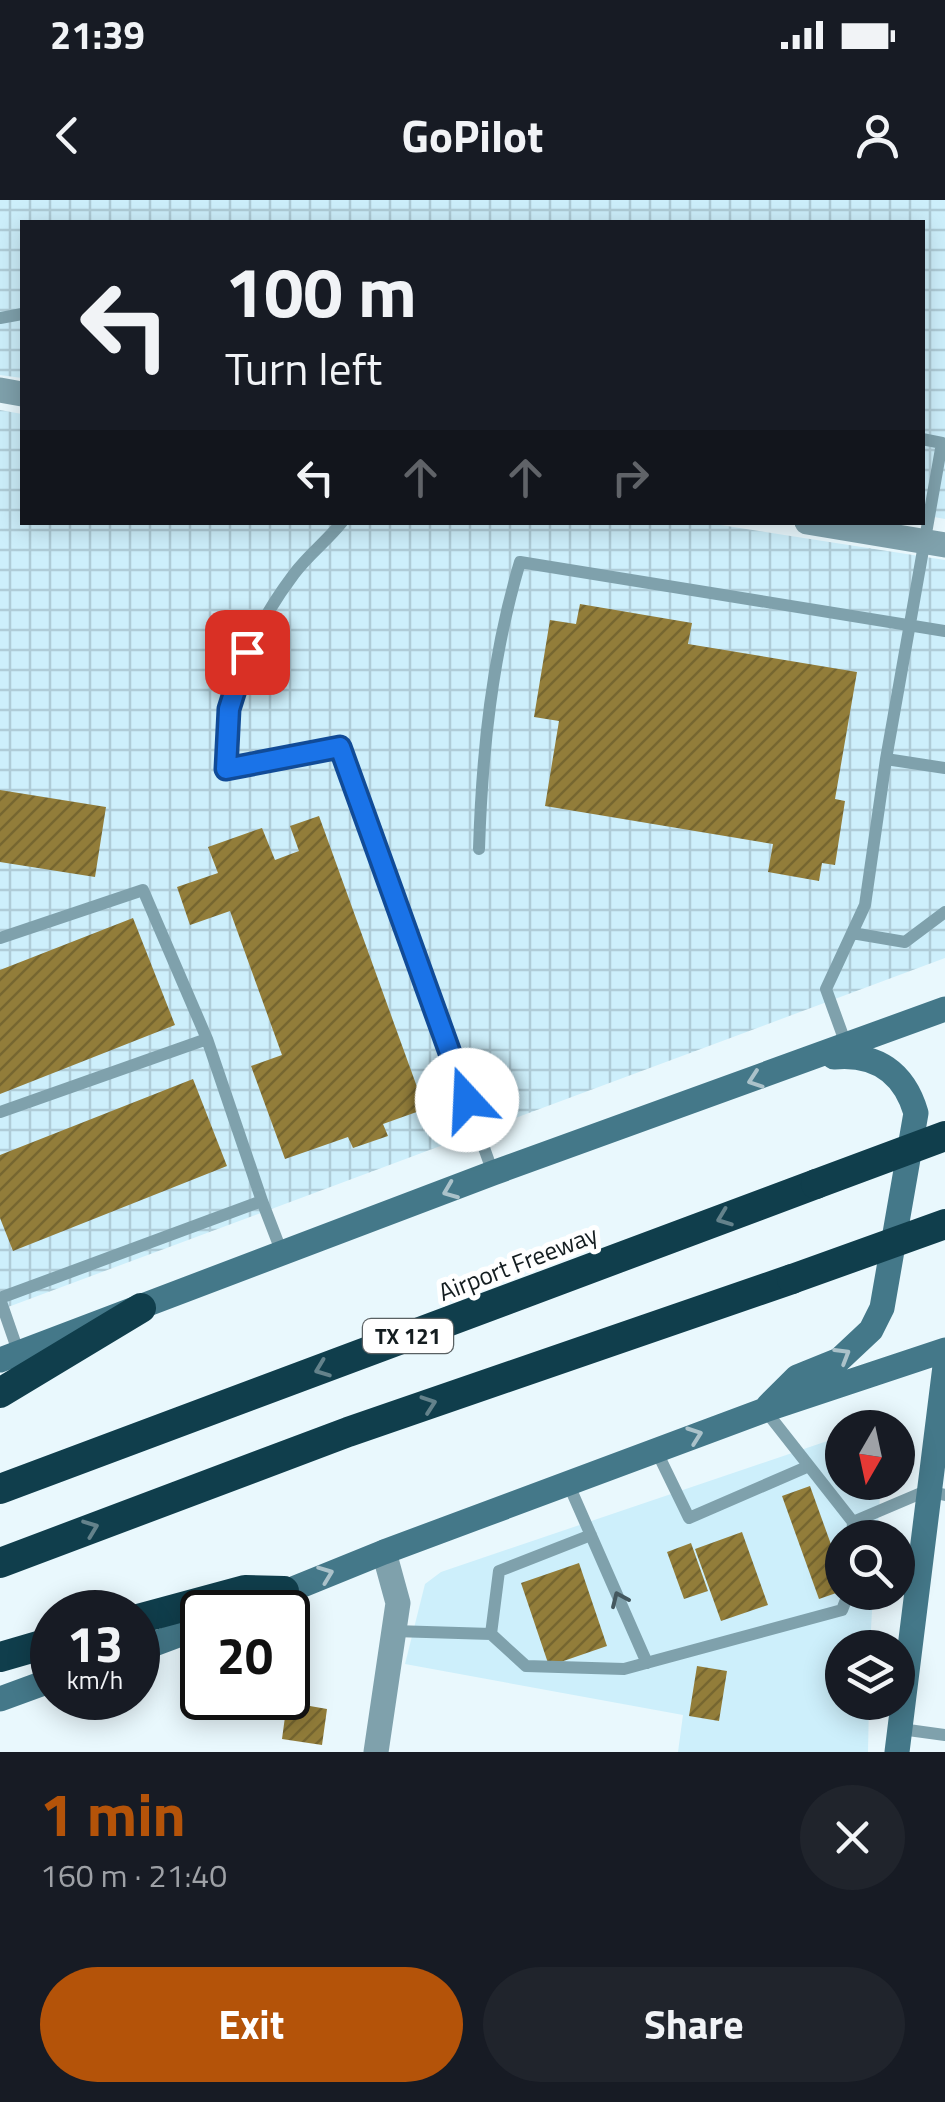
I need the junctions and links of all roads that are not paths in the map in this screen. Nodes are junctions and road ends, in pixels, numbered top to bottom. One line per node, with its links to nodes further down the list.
1 (944, 437): 4 (lane)
2 (339, 525): 19 (lane)
3 (825, 525): 4 (street)
4 (936, 544): 5 (lane)
5 (911, 625): 6 (lane); 7 (lane); 9 (lane)
6 (945, 630)
7 (886, 759): 8 (lane); 11 (lane)
8 (945, 768)
9 (479, 849)
10 (945, 912): 11 (lane)
11 (852, 933): 15 (lane)
12 (0, 938): 14 (lane)
13 (945, 1009): 15 (main road)
14 (207, 1039): 17 (lane); 20 (lane)
15 (847, 1047): 16 (main road)
16 (815, 1060): 19 (main road, one-way to 19); 29 (main road, one-way to 16)
17 (0, 1112)
18 (945, 1136): 33 (highway, Airport Freeway / TX 121, one-way to 33, bridge)
19 (493, 1173): 22 (main road, one-way to 22)
20 (262, 1200): 22 (lane); 23 (lane)
21 (945, 1224): 39 (highway, one-way to 21, bridge)
22 (282, 1256): 24 (main road)
23 (0, 1298): 26 (lane)
24 (141, 1308): 26 (main road); 28 (highway)
25 (945, 1350): 29 (main road)
26 (9, 1357)
27 (945, 1366): 34 (main road)
28 (0, 1393)
29 (765, 1410): 30 (main road, one-way to 29); 31 (lane)
30 (656, 1450): 31 (lane); 32 (main road)
31 (808, 1466): 35 (lane)
32 (568, 1483): 37 (lane); 38 (main road)
33 (0, 1489)
34 (936, 1493): 36 (lane); 50 (main road)
35 (851, 1520)
36 (859, 1520)
37 (591, 1535): 43 (lane); 46 (lane, one-way to 37)
38 (384, 1552): 40 (main road, one-way to 38); 42 (street)
39 (0, 1563)
40 (284, 1590)
41 (842, 1610): 46 (lane)
42 (394, 1631): 43 (lane); 51 (street)
43 (490, 1634): 46 (lane)
44 (30, 1648): 45 (highway)
45 (0, 1656)
46 (647, 1663)
47 (30, 1688): 48 (main road)
48 (0, 1700)
49 (945, 1735): 50 (lane)
50 (899, 1740)
51 (376, 1752)

